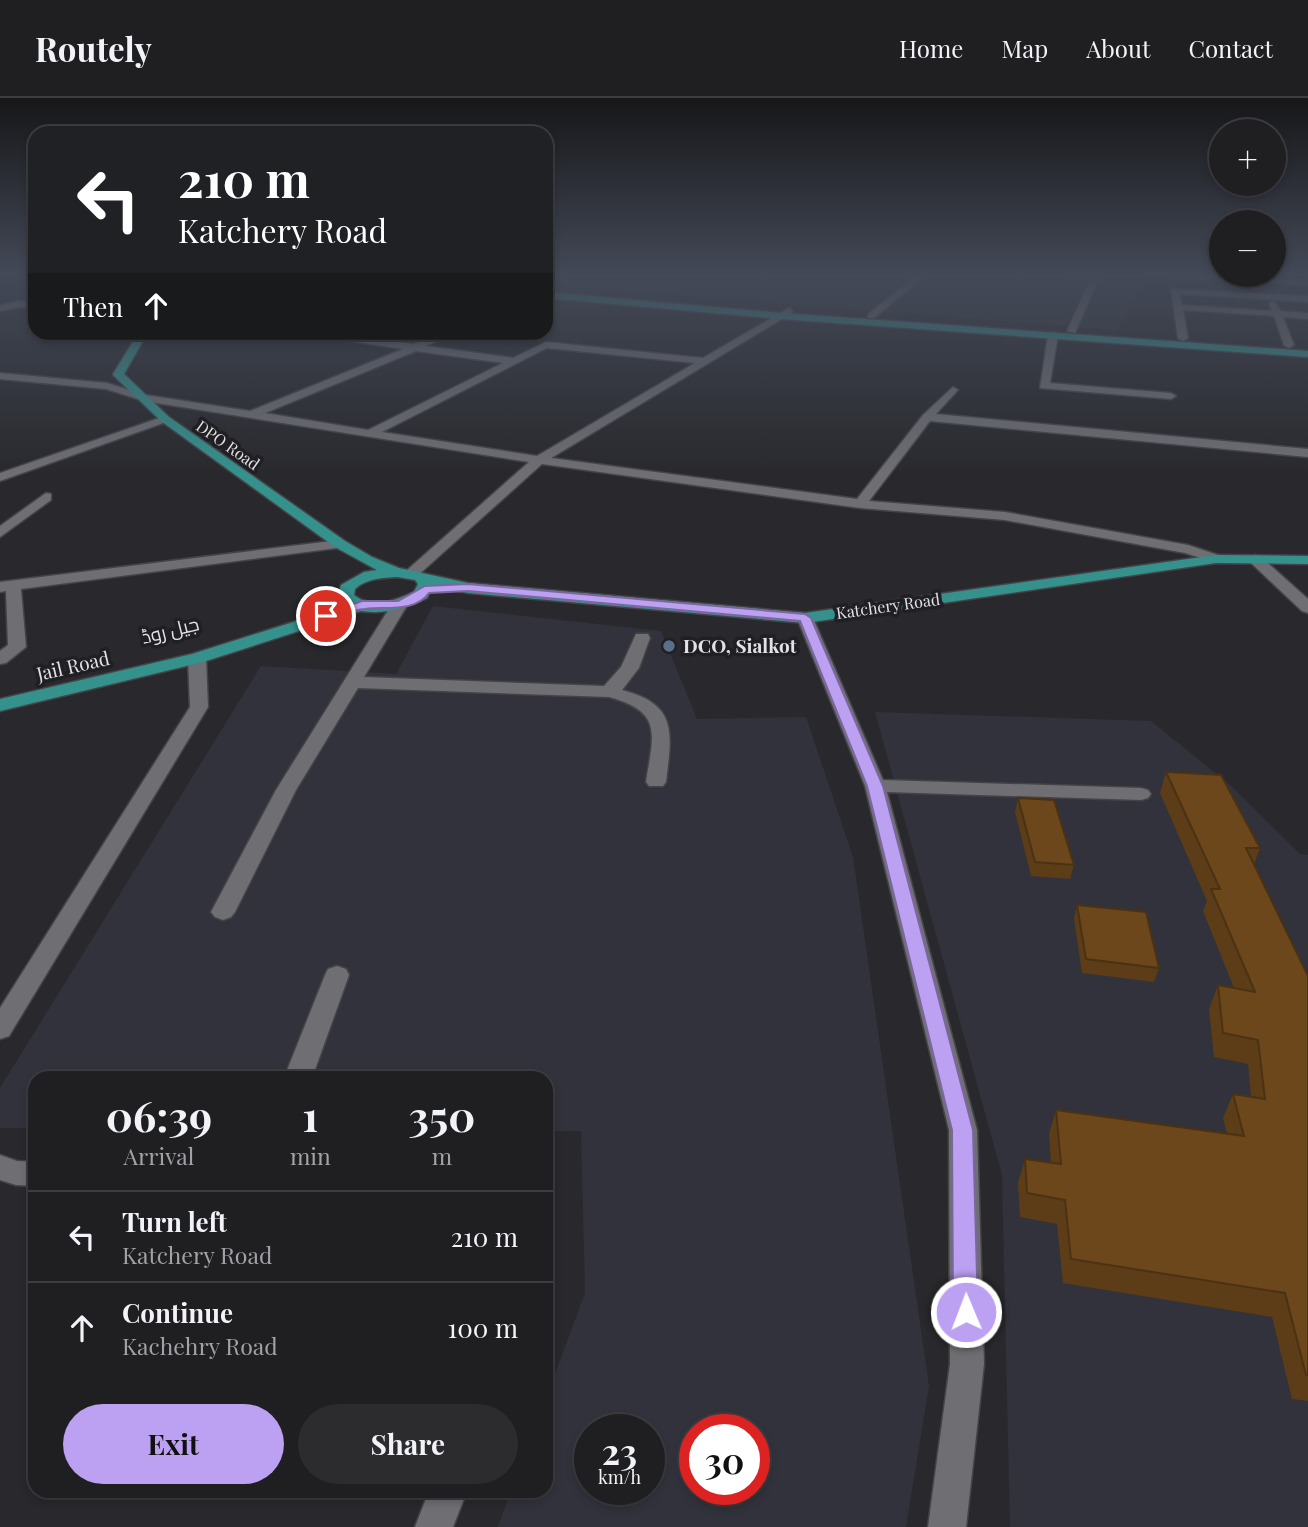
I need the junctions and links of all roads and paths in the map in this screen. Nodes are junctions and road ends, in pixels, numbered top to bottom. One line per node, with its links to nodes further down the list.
1 (139, 341): 18 (main road, DPO Road)
2 (365, 341): 11 (street)
3 (432, 341): 11 (street)
4 (739, 341): 14 (street)
5 (1052, 341): 17 (street)
6 (1129, 341): 12 (main road)
7 (1224, 341): 9 (main road)
8 (1288, 341): 9 (street)
9 (1289, 345): 10 (main road)
10 (1308, 347)
11 (415, 348): 13 (street); 19 (street)
12 (1308, 354)
13 (514, 361): 14 (street); 22 (street)
14 (705, 361): 24 (street)
15 (0, 376): 18 (street)
16 (953, 390): 20 (street)
17 (1171, 396)
18 (144, 398): 19 (street); 21 (main road, DPO Road)
19 (249, 415): 22 (street)
20 (927, 417): 23 (street); 27 (street)
21 (165, 419): 25 (street); 29 (main road, DPO Road)
22 (368, 434): 24 (street)
23 (1308, 453)
24 (539, 460): 27 (street); 35 (street)
25 (0, 478)
26 (46, 497): 28 (street)
27 (860, 504): 30 (street)
28 (0, 533)
29 (341, 544): 32 (main road, DPO Road); 36 (street)
30 (1216, 559): 31 (main road, Katchery Road); 41 (main road, Katchery Road)
31 (1255, 559): 33 (main road, Katchery Road); 40 (street)
32 (367, 560): 34 (main road); 35 (main road, DPO Road)
33 (1308, 560)
34 (361, 578): 35 (main road, Katchery Road); 37 (main road)
35 (414, 578): 38 (main road); 41 (main road, Katchery Road)
36 (7, 586): 43 (street)
37 (346, 596): 39 (main road); 47 (main road, جیل روڈ)
38 (400, 604): 39 (main road); 45 (street)
39 (362, 605): 44 (main road, Jail Road)
40 (1308, 608)
41 (805, 618): 50 (street)
42 (642, 638): 46 (street)
43 (0, 659)
44 (197, 659): 48 (main road, Jail Road); 54 (street)
45 (354, 682): 46 (street); 52 (street)
46 (609, 692): 49 (street)
47 (0, 693)
48 (0, 705)
49 (656, 782)
50 (875, 786): 51 (street); 60 (street)
51 (1141, 794)
52 (223, 912)
53 (337, 975): 55 (street)
54 (0, 1029)
55 (301, 1071)
56 (0, 1167): 57 (street)
57 (28, 1173)
58 (445, 1498): 59 (street)
59 (434, 1527)
60 (947, 1527)

